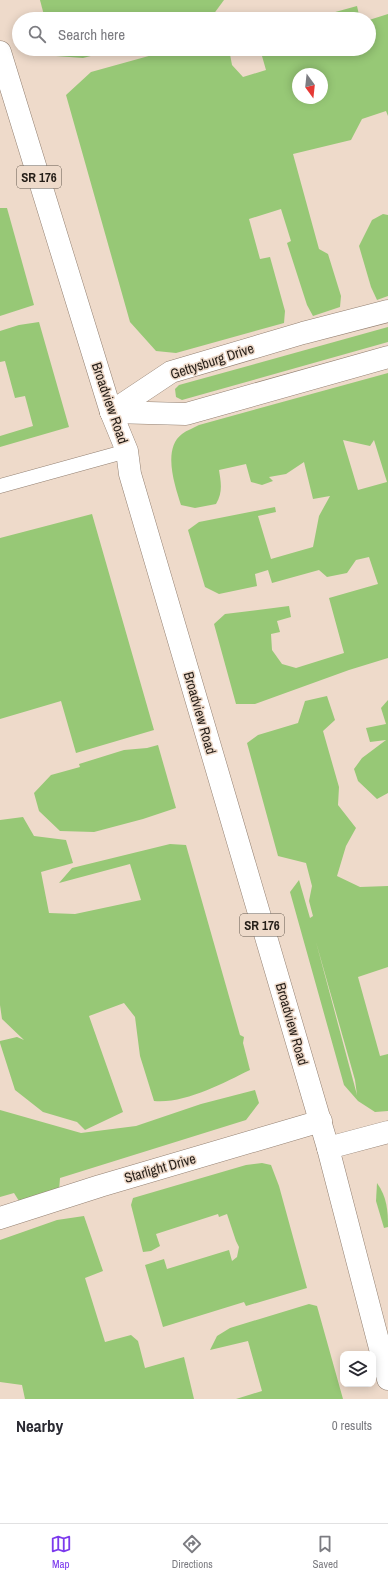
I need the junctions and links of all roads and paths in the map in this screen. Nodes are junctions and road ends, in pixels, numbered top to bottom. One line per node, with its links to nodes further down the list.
1 (0, 52): 4 (main road, Broadview Road / SR 176)
2 (388, 311): 4 (main road, Gettysburg Drive)
3 (388, 356): 4 (main road)
4 (111, 412): 5 (main road, Broadview Road / SR 176)
5 (127, 451): 6 (lane); 7 (main road, Broadview Road / SR 176)
6 (0, 486)
7 (320, 1122): 9 (main road, Broadview Road / SR 176); 10 (main road, Starlight Drive)
8 (388, 1132): 9 (main road)
9 (328, 1148): 11 (main road, Broadview Road / SR 176)
10 (0, 1218)
11 (388, 1379)

